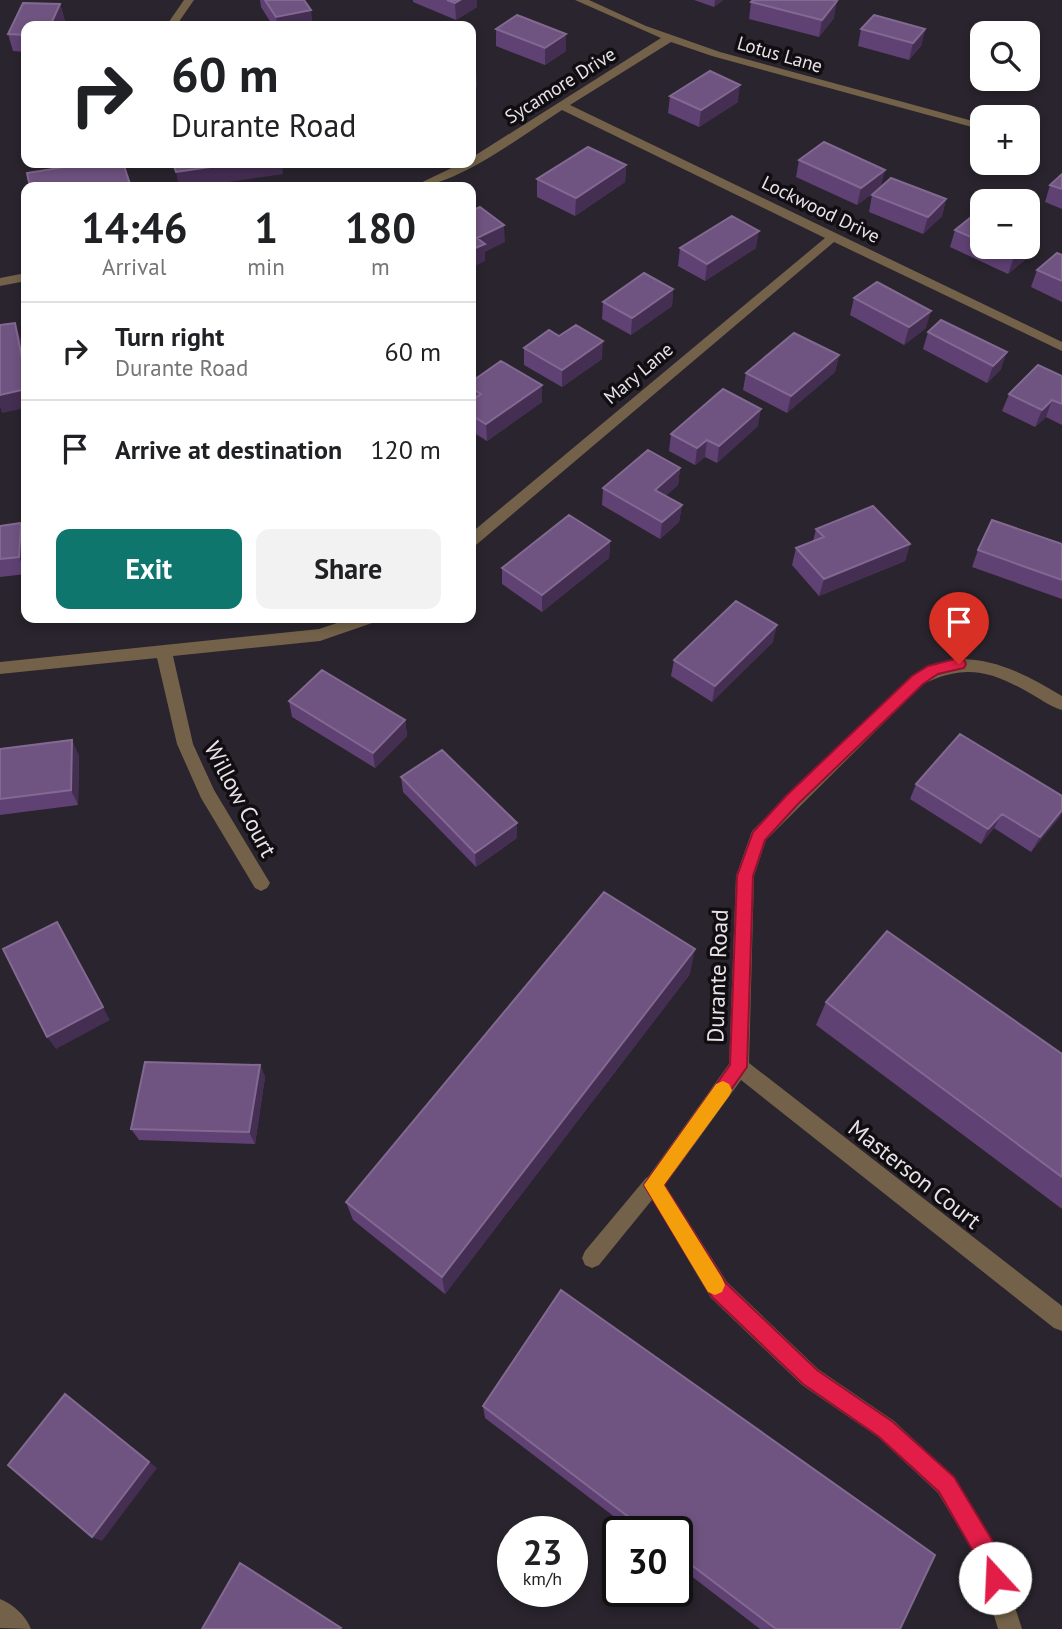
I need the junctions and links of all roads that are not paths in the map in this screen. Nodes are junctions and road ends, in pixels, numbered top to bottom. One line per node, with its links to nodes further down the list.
1 (189, 0): 3 (street)
2 (580, 0): 4 (street, Lotus Lane)
3 (174, 21)
4 (669, 38): 5 (street, Sycamore Drive); 6 (street, Lotus Lane)
5 (562, 106): 7 (street, Sycamore Drive); 10 (street, Lockwood Drive)
6 (970, 123)
7 (476, 160)
8 (460, 168): 9 (street, Sycamore Drive)
9 (429, 182)
10 (833, 237): 13 (street, Lockwood Drive); 14 (street, Mary Lane)
11 (21, 278): 12 (street)
12 (0, 282)
13 (1062, 347)
14 (476, 537)
15 (355, 623): 16 (street)
16 (164, 653): 17 (street); 19 (street, Willow Court)
17 (0, 668)
18 (1062, 704): 20 (street, Durante Road)
19 (261, 883)
20 (738, 1067): 21 (street, Durante Road); 23 (street, Masterson Court)
21 (653, 1185): 22 (lane); 26 (street)
22 (592, 1258)
23 (1062, 1320)
24 (0, 1611): 25 (street)
25 (19, 1629)
26 (1010, 1629)

